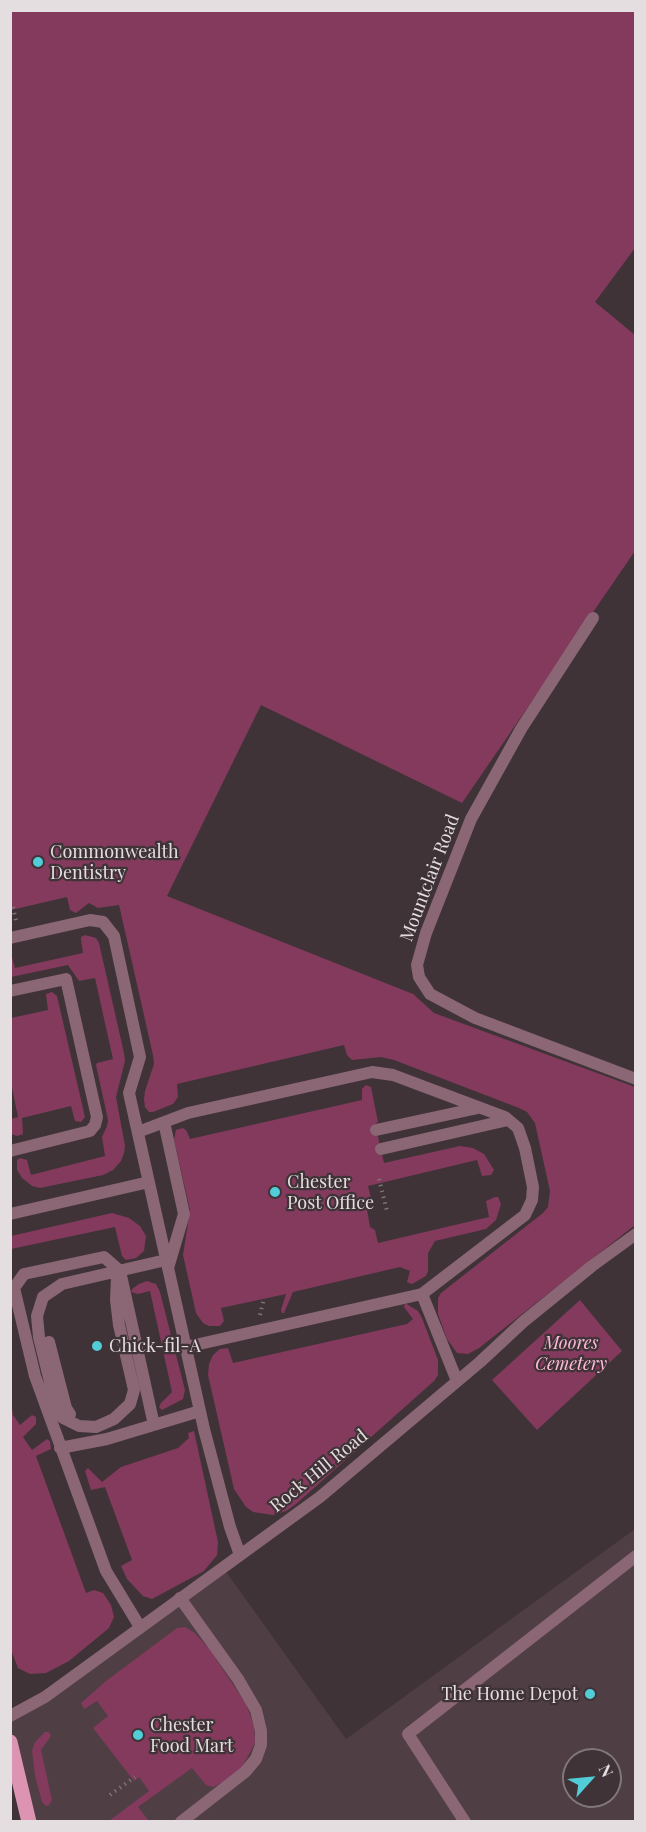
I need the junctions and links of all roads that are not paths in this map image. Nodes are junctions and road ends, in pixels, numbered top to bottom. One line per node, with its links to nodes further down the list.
1 (593, 618): 4 (street, Mountclair Road)
2 (10, 939): 9 (street)
3 (10, 991): 11 (street)
4 (636, 1079)
5 (478, 1107): 6 (street); 7 (street); 8 (street)
6 (508, 1120): 10 (street); 17 (street)
7 (164, 1122): 9 (street); 15 (street)
8 (376, 1130)
9 (138, 1132): 12 (street)
10 (381, 1149)
11 (10, 1151)
12 (149, 1182): 13 (street); 15 (street)
13 (10, 1214)
14 (636, 1234): 19 (street, Rock Hill Road)
15 (167, 1264): 16 (street); 18 (street)
16 (120, 1271): 16 (street); 21 (street); 22 (street)
17 (422, 1294): 18 (street); 19 (street)
18 (186, 1347): 20 (street)
19 (457, 1381): 23 (street, Rock Hill Road)
20 (200, 1411): 21 (street); 23 (street)
21 (154, 1425): 22 (street)
22 (60, 1448): 26 (street)
23 (240, 1555): 25 (street, Rock Hill Road)
24 (636, 1556): 31 (street)
25 (180, 1598): 26 (street, Rock Hill Road); 30 (street)
26 (140, 1627): 27 (street, Rock Hill Road)
27 (10, 1716)
28 (10, 1742): 29 (main road)
29 (29, 1821)
30 (181, 1821)
31 (465, 1821)

